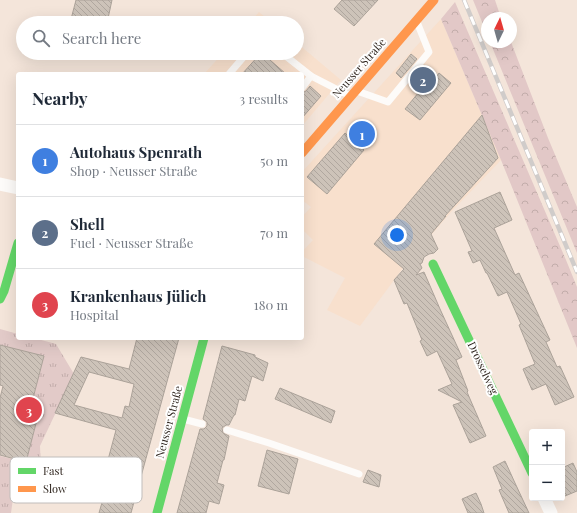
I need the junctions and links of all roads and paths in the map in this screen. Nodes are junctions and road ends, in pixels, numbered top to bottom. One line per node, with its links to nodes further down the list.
1 (434, 0): 2 (main road, Neusser Straße)
2 (417, 20): 8 (main road, Neusser Straße); 8 (lane)
3 (241, 60): 5 (lane)
4 (291, 60): 6 (lane)
5 (231, 72)
6 (311, 76): 7 (lane); 8 (lane)
7 (304, 85)
8 (353, 94): 9 (main road, Neusser Straße)
9 (304, 151)
10 (0, 184): 11 (street)
11 (16, 188)
12 (16, 250): 14 (main road)
13 (433, 264): 19 (main road, Drosselweg)
14 (0, 299)
15 (203, 340): 16 (main road, Neusser Straße)
16 (183, 419): 17 (lane); 22 (main road, Neusser Straße)
17 (202, 424)
18 (227, 430): 20 (lane)
19 (529, 466)
20 (359, 474)
21 (545, 501): 23 (street)
22 (158, 513)
23 (551, 513)

